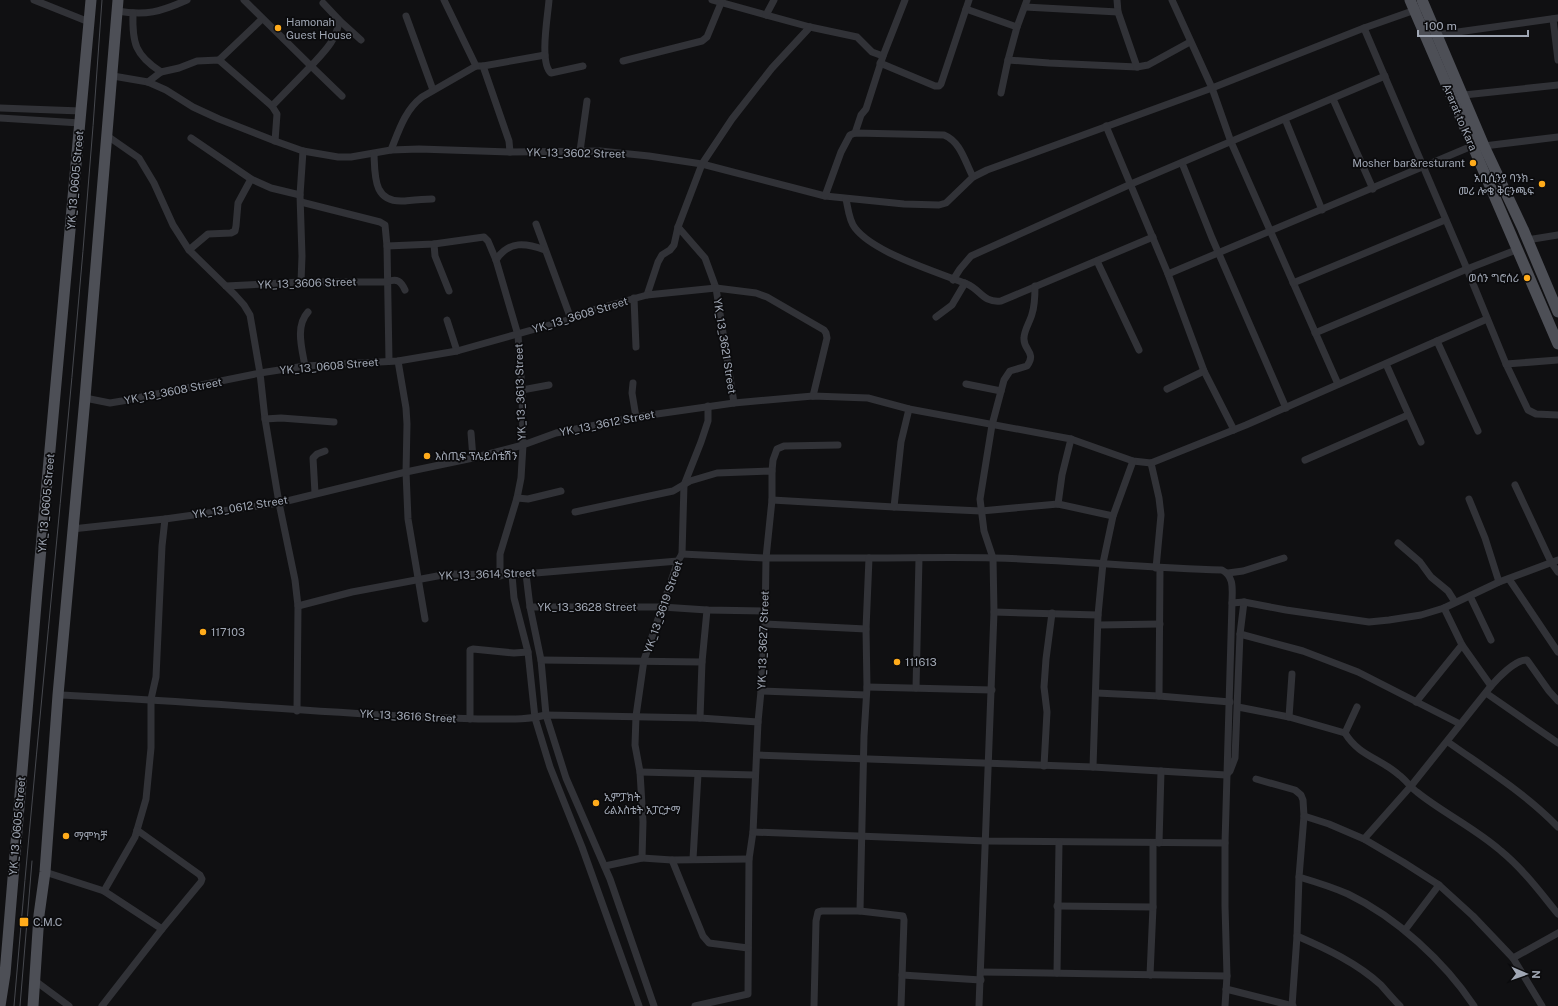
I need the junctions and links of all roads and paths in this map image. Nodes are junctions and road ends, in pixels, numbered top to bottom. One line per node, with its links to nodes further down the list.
1 (34, 0): 27 (street)
2 (91, 0): 27 (main road, YK_13_0605 Street)
3 (187, 0): 21 (street)
4 (244, 0): 24 (street)
5 (444, 0): 41 (street)
6 (549, 0): 34 (street)
7 (712, 0): 15 (street)
8 (774, 0): 22 (street)
9 (905, 0): 36 (street)
10 (969, 0): 19 (street)
11 (1027, 0): 18 (street)
12 (1117, 0): 20 (street)
13 (1172, 0): 33 (street)
14 (324, 1): 26 (street)
15 (721, 3): 22 (street); 39 (street)
16 (1418, 4): 30 (street, YK_13_3602 Street); 31 (main road, Ararat to Kara); 69 (main road, Ararat to Kara)
17 (118, 5): 21 (street); 45 (main road)
18 (1025, 8): 20 (street); 29 (street)
19 (966, 9): 29 (street); 36 (street)
20 (1118, 12): 43 (street)
21 (133, 13): 44 (street)
22 (766, 15): 28 (street)
23 (406, 16): 50 (street)
24 (262, 19): 35 (street); 40 (street)
25 (1556, 19): 31 (street); 38 (street)
26 (340, 20): 32 (street); 40 (street)
27 (90, 22): 58 (main road, YK_13_0605 Street)
28 (810, 27): 36 (street); 77 (street)
29 (1017, 27): 37 (street)
30 (1364, 28): 46 (street); 49 (street, YK_13_3602 Street)
31 (1436, 35): 52 (main road, Ararat to Kara)
32 (361, 40)
33 (1190, 42): 43 (street); 49 (street)
34 (545, 55): 41 (street); 42 (street)
35 (219, 60): 44 (street); 56 (street)
36 (882, 60): 63 (street)
37 (1008, 60): 43 (street); 51 (street)
38 (1558, 60)
39 (623, 61)
40 (311, 66): 53 (street); 56 (street)
41 (479, 66): 50 (street); 74 (street)
42 (583, 66)
43 (1137, 67)
44 (161, 72): 47 (street)
45 (112, 76): 47 (street, YK_13_3602 Street); 64 (main road)
46 (1385, 76): 54 (street); 78 (street)
47 (148, 82): 67 (street, YK_13_3602 Street)
48 (1558, 85): 52 (street)
49 (1212, 88): 62 (street, YK_13_3602 Street); 68 (street)
50 (433, 90): 71 (street)
51 (1001, 93)
52 (1464, 95): 70 (main road, Ararat to Kara)
53 (342, 96)
54 (1333, 98): 60 (street); 82 (street)
55 (587, 101): 73 (street)
56 (272, 106): 67 (street)
57 (0, 108): 58 (street)
58 (81, 111): 61 (main road, YK_13_0605 Street)
59 (0, 118): 61 (street)
60 (1285, 119): 68 (street); 87 (street)
61 (80, 123): 309 (main road, YK_13_0605 Street)
62 (1106, 126): 79 (street, YK_13_3602 Street); 81 (street)
63 (855, 133): 79 (street); 84 (street)
64 (106, 135): 97 (street); 146 (main road)
65 (1558, 137): 70 (street)
66 (191, 138): 80 (street)
67 (275, 141): 72 (street, YK_13_3602 Street)
68 (1231, 142): 76 (street); 91 (street)
69 (1472, 146): 78 (street); 99 (main road, Ararat to Kara)
70 (1484, 146): 94 (main road, Ararat to Kara)
71 (391, 150): 74 (street, YK_13_3602 Street); 75 (street, YK_13_3602 Street)
72 (303, 151): 75 (street, YK_13_3602 Street); 83 (street)
73 (580, 151): 74 (street, YK_13_3602 Street); 77 (street, YK_13_3602 Street)
74 (510, 152)
75 (374, 154): 85 (street)
76 (1182, 163): 81 (street); 100 (street)
77 (702, 164): 84 (street, YK_13_3602 Street); 90 (street)
78 (1424, 167): 82 (street); 88 (street)
79 (973, 178): 86 (street, YK_13_3602 Street)
80 (251, 179): 83 (street); 97 (street)
81 (1131, 184): 93 (street); 105 (street)
82 (1373, 189): 87 (street)
83 (301, 196): 96 (street); 106 (street)
84 (825, 196): 86 (street, YK_13_3602 Street)
85 (432, 199)
86 (846, 199): 105 (street)
87 (1322, 210): 91 (street)
88 (1446, 220): 103 (street); 109 (street)
89 (536, 224): 98 (street)
90 (678, 227): 112 (street, YK_13_3621 Street); 115 (street)
91 (1271, 231): 100 (street); 109 (street)
92 (1558, 235): 94 (street)
93 (1153, 237): 102 (street); 104 (street)
94 (1527, 240): 117 (main road, Ararat to Kara)
95 (434, 244): 96 (street, YK_13_3613 Street); 101 (street, YK_13_3613 Street); 114 (street)
96 (387, 246): 107 (street)
97 (189, 250): 110 (street)
98 (545, 250): 101 (street); 120 (street)
99 (1516, 250): 103 (street); 126 (main road, Ararat to Kara)
100 (1219, 252): 104 (street); 149 (street)
101 (496, 260): 124 (street, YK_13_3613 Street)
102 (1097, 261): 111 (street); 128 (street)
103 (1467, 269): 121 (street); 123 (street)
104 (1168, 274): 136 (street)
105 (953, 280): 108 (street)
106 (301, 282): 107 (street, YK_13_3606 Street); 110 (street, YK_13_3606 Street)
107 (387, 282): 113 (street, YK_13_3606 Street); 131 (street)
108 (965, 283): 111 (street); 119 (street)
109 (1293, 283): 123 (street)
110 (226, 286): 137 (street)
111 (1035, 286): 144 (street)
112 (716, 288): 115 (street, YK_13_3608 Street); 145 (street, YK_13_3608 Street); 147 (street, YK_13_3621 Street)
113 (405, 290)
114 (449, 291)
115 (647, 295): 116 (street, YK_13_3608 Street)
116 (634, 298): 120 (street, YK_13_3608 Street); 127 (street)
117 (1557, 308)
118 (308, 312): 135 (street)
119 (936, 317)
120 (571, 319): 124 (street, YK_13_3608 Street)
121 (1487, 319): 125 (street); 134 (street)
122 (447, 320): 129 (street)
123 (1315, 333): 140 (street)
124 (518, 335): 129 (street, YK_13_3608 Street); 143 (street, YK_13_3613 Street)
125 (1437, 341): 133 (street); 158 (street)
126 (1558, 344)
127 (636, 347)
128 (1139, 350)
129 (458, 351): 132 (street, YK_13_3608 Street)
130 (1558, 360): 134 (street)
131 (389, 361): 132 (street, YK_13_0608 Street); 135 (street, YK_13_0608 Street)
132 (398, 361): 170 (street)
133 (1386, 364): 140 (street); 151 (street)
134 (1506, 364): 152 (street)
135 (305, 366): 137 (street, YK_13_0608 Street)
136 (1204, 371): 142 (street); 157 (street)
137 (260, 373): 146 (street, YK_13_3608 Street); 154 (street)
138 (633, 383): 153 (street)
139 (966, 384): 144 (street)
140 (1338, 384): 149 (street)
141 (549, 385): 143 (street)
142 (1167, 389)
143 (522, 390): 162 (street, YK_13_3613 Street)
144 (1001, 391): 156 (street)
145 (813, 396): 147 (street, YK_13_3612 Street); 150 (street, YK_13_3612 Street)
146 (85, 398): 185 (main road)
147 (734, 403): 148 (street, YK_13_3612 Street)
148 (708, 406): 153 (street, YK_13_3612 Street); 171 (street, YK_13_3619 Street)
149 (1286, 408): 157 (street)
150 (909, 409): 156 (street, YK_13_3612 Street); 180 (street)
151 (1408, 415): 161 (street); 166 (street)
152 (1558, 415)
153 (636, 417): 162 (street, YK_13_3612 Street)
154 (265, 419): 155 (street); 178 (street)
155 (334, 422)
156 (992, 425): 160 (street, YK_13_3612 Street); 181 (street)
157 (1234, 430): 168 (street)
158 (1478, 431)
159 (471, 433): 165 (street)
160 (1071, 439): 167 (street, YK_13_3612 Street); 179 (street)
161 (1421, 442)
162 (523, 445): 165 (street, YK_13_3612 Street); 175 (street, YK_13_3613 Street)
163 (838, 445): 169 (street, YK_13_3627 Street)
164 (325, 451): 174 (street)
165 (473, 458): 170 (street, YK_13_3612 Street)
166 (1305, 460)
167 (1133, 462): 168 (street, YK_13_3612 Street); 183 (street)
168 (1151, 463): 196 (street)
169 (772, 471): 171 (street); 177 (street, YK_13_3627 Street)
170 (406, 472): 174 (street, YK_13_0612 Street); 202 (street)
171 (684, 485): 182 (street); 187 (street, YK_13_3619 Street)
172 (1515, 485): 194 (street)
173 (560, 491): 175 (street)
174 (315, 493): 178 (street, YK_13_0612 Street)
175 (517, 498): 201 (street, YK_13_3613 Street)
176 (1469, 499): 204 (street)
177 (772, 500): 180 (street); 188 (street, YK_13_3627 Street)
178 (280, 503): 184 (street, YK_13_0612 Street); 209 (street)
179 (1058, 504): 181 (street); 183 (street)
180 (894, 507): 181 (street)
181 (981, 511): 191 (street)
182 (575, 512)
183 (1113, 516): 195 (street)
184 (165, 519): 185 (street, YK_13_0612 Street); 242 (street)
185 (72, 529): 239 (main road)
186 (1398, 543): 207 (street)
187 (682, 554): 188 (street); 193 (street, YK_13_3619 Street)
188 (766, 558): 189 (street); 214 (street, YK_13_3627 Street)
189 (869, 558): 190 (street); 222 (street)
190 (919, 558): 191 (street); 234 (street)
191 (993, 558): 195 (street); 215 (street)
192 (1284, 558): 198 (street)
193 (678, 561): 199 (street, YK_13_3614 Street); 211 (street, YK_13_3619 Street)
194 (1554, 561): 197 (street); 203 (street)
195 (1103, 562): 196 (street); 217 (street)
196 (1158, 568): 198 (street); 220 (street)
197 (1558, 572)
198 (1228, 573): 208 (street)
199 (526, 574): 200 (street, YK_13_3614 Street); 210 (street)
200 (512, 575): 201 (street, YK_13_3614 Street); 226 (street)
201 (500, 576): 202 (street, YK_13_3614 Street)
202 (419, 578): 209 (street, YK_13_3614 Street); 218 (street)
203 (1509, 579): 204 (street); 227 (street)
204 (1500, 582): 205 (street)
205 (1470, 596): 207 (street); 224 (street)
206 (1244, 602): 208 (street); 212 (street); 223 (street)
207 (1455, 602): 212 (street)
208 (1232, 603): 244 (street)
209 (298, 606): 248 (street)
210 (530, 607): 211 (street, YK_13_3628 Street); 228 (street)
211 (662, 607): 213 (street, YK_13_3628 Street); 229 (street, YK_13_3619 Street)
212 (1444, 608): 225 (street)
213 (708, 610): 214 (street, YK_13_3628 Street); 230 (street)
214 (764, 611): 219 (street, YK_13_3627 Street)
215 (994, 612): 216 (street); 235 (street)
216 (1052, 613): 217 (street); 263 (street)
217 (1098, 615): 221 (street)
218 (425, 619)
219 (765, 624): 222 (street); 236 (street, YK_13_3627 Street)
220 (1160, 624): 221 (street); 241 (street)
221 (1099, 625): 237 (street)
222 (866, 629): 233 (street)
223 (1240, 634): 245 (street); 246 (street)
224 (1491, 640)
225 (1462, 645): 232 (street); 245 (street)
226 (528, 652): 252 (street); 254 (street)
227 (1558, 652)
228 (541, 660): 229 (street); 249 (street)
229 (644, 660): 230 (street); 250 (street, YK_13_3619 Street)
230 (702, 662): 253 (street)
231 (1292, 674): 251 (street)
232 (1491, 686): 238 (street); 243 (street)
233 (867, 687): 234 (street); 240 (street)
234 (916, 688): 235 (street)
235 (992, 690): 262 (street)
236 (761, 691): 240 (street); 255 (street, YK_13_3627 Street)
237 (1096, 693): 241 (street); 264 (street)
238 (1486, 693): 256 (street); 259 (street)
239 (58, 695): 242 (street, YK_13_3616 Street); 287 (main road)
240 (866, 695): 261 (street)
241 (1159, 696): 244 (street)
242 (151, 699): 248 (street, YK_13_3616 Street); 274 (street)
243 (1558, 701)
244 (1230, 702): 268 (street)
245 (1416, 702): 256 (street)
246 (1238, 707): 251 (street); 268 (street)
247 (1357, 707): 257 (street)
248 (297, 711): 254 (street, YK_13_3616 Street)
249 (546, 715): 250 (street, YK_13_3616 Street); 252 (street, YK_13_3616 Street); 286 (street)
250 (636, 716): 253 (street, YK_13_3616 Street); 266 (street, YK_13_3619 Street)
251 (1289, 716): 257 (street)
252 (535, 718): 254 (street, YK_13_3616 Street); 313 (street)
253 (700, 718): 255 (street, YK_13_3616 Street)
254 (470, 719)
255 (758, 722): 260 (street, YK_13_3627 Street)
256 (1460, 724): 258 (street)
257 (1344, 733): 271 (street)
258 (1448, 742): 271 (street); 273 (street)
259 (1558, 743)
260 (757, 754): 261 (street); 269 (street, YK_13_3627 Street)
261 (864, 758): 262 (street); 276 (street)
262 (989, 764): 263 (street); 278 (street)
263 (1044, 766): 264 (street)
264 (1093, 767): 265 (street)
265 (1161, 771): 268 (street); 280 (street)
266 (640, 772): 267 (street); 282 (street, YK_13_3619 Street)
267 (698, 774): 269 (street); 283 (street)
268 (1226, 775): 281 (street)
269 (755, 776): 275 (street, YK_13_3627 Street)
270 (1256, 779): 272 (street)
271 (1411, 786): 277 (street); 294 (street)
272 (1304, 816): 277 (street); 288 (street)
273 (1558, 827)
274 (137, 830): 290 (street); 295 (street)
275 (753, 832): 276 (street); 284 (street, YK_13_3627 Street)
276 (862, 837): 278 (street); 293 (street)
277 (1364, 839): 289 (street)
278 (986, 841): 279 (street); 301 (street)
279 (1059, 843): 280 (street); 291 (street)
280 (1156, 843): 281 (street); 292 (street)
281 (1225, 843): 305 (street)
282 (642, 858): 285 (street); 286 (street)
283 (693, 859): 284 (street); 285 (street)
284 (749, 859): 299 (street, YK_13_3627 Street)
285 (672, 860): 299 (street)
286 (605, 866): 314 (street)
287 (45, 872): 290 (street); 306 (main road)
288 (1299, 877): 296 (street); 298 (street)
289 (1439, 885): 296 (street); 300 (street)
290 (104, 891): 295 (street)
291 (1057, 906): 292 (street); 302 (street)
292 (1152, 907): 303 (street)
293 (860, 911): 304 (street); 316 (street)
294 (1558, 914)
295 (162, 929): 312 (street)
296 (1405, 930): 322 (street)
297 (1558, 933): 300 (street)
298 (1297, 936): 320 (street); 321 (street)
299 (748, 948): 315 (street, YK_13_3627 Street)
300 (1513, 958): 323 (street)
301 (981, 972): 302 (street); 307 (street)
302 (1056, 974): 303 (street)
303 (1150, 975): 305 (street)
304 (902, 976): 307 (street); 317 (street)
305 (1227, 976): 308 (street)
306 (34, 980): 310 (main road); 311 (street)
307 (981, 980): 318 (street)
308 (1226, 989): 319 (street); 320 (street)
309 (0, 1006)
310 (33, 1006)
311 (69, 1006)
312 (102, 1006)
313 (639, 1006)
314 (654, 1006)
315 (695, 1006)
316 (814, 1006)
317 (902, 1006)
318 (979, 1006)
319 (1225, 1006)
320 (1292, 1006)
321 (1400, 1006)
322 (1474, 1006)
323 (1542, 1006)

